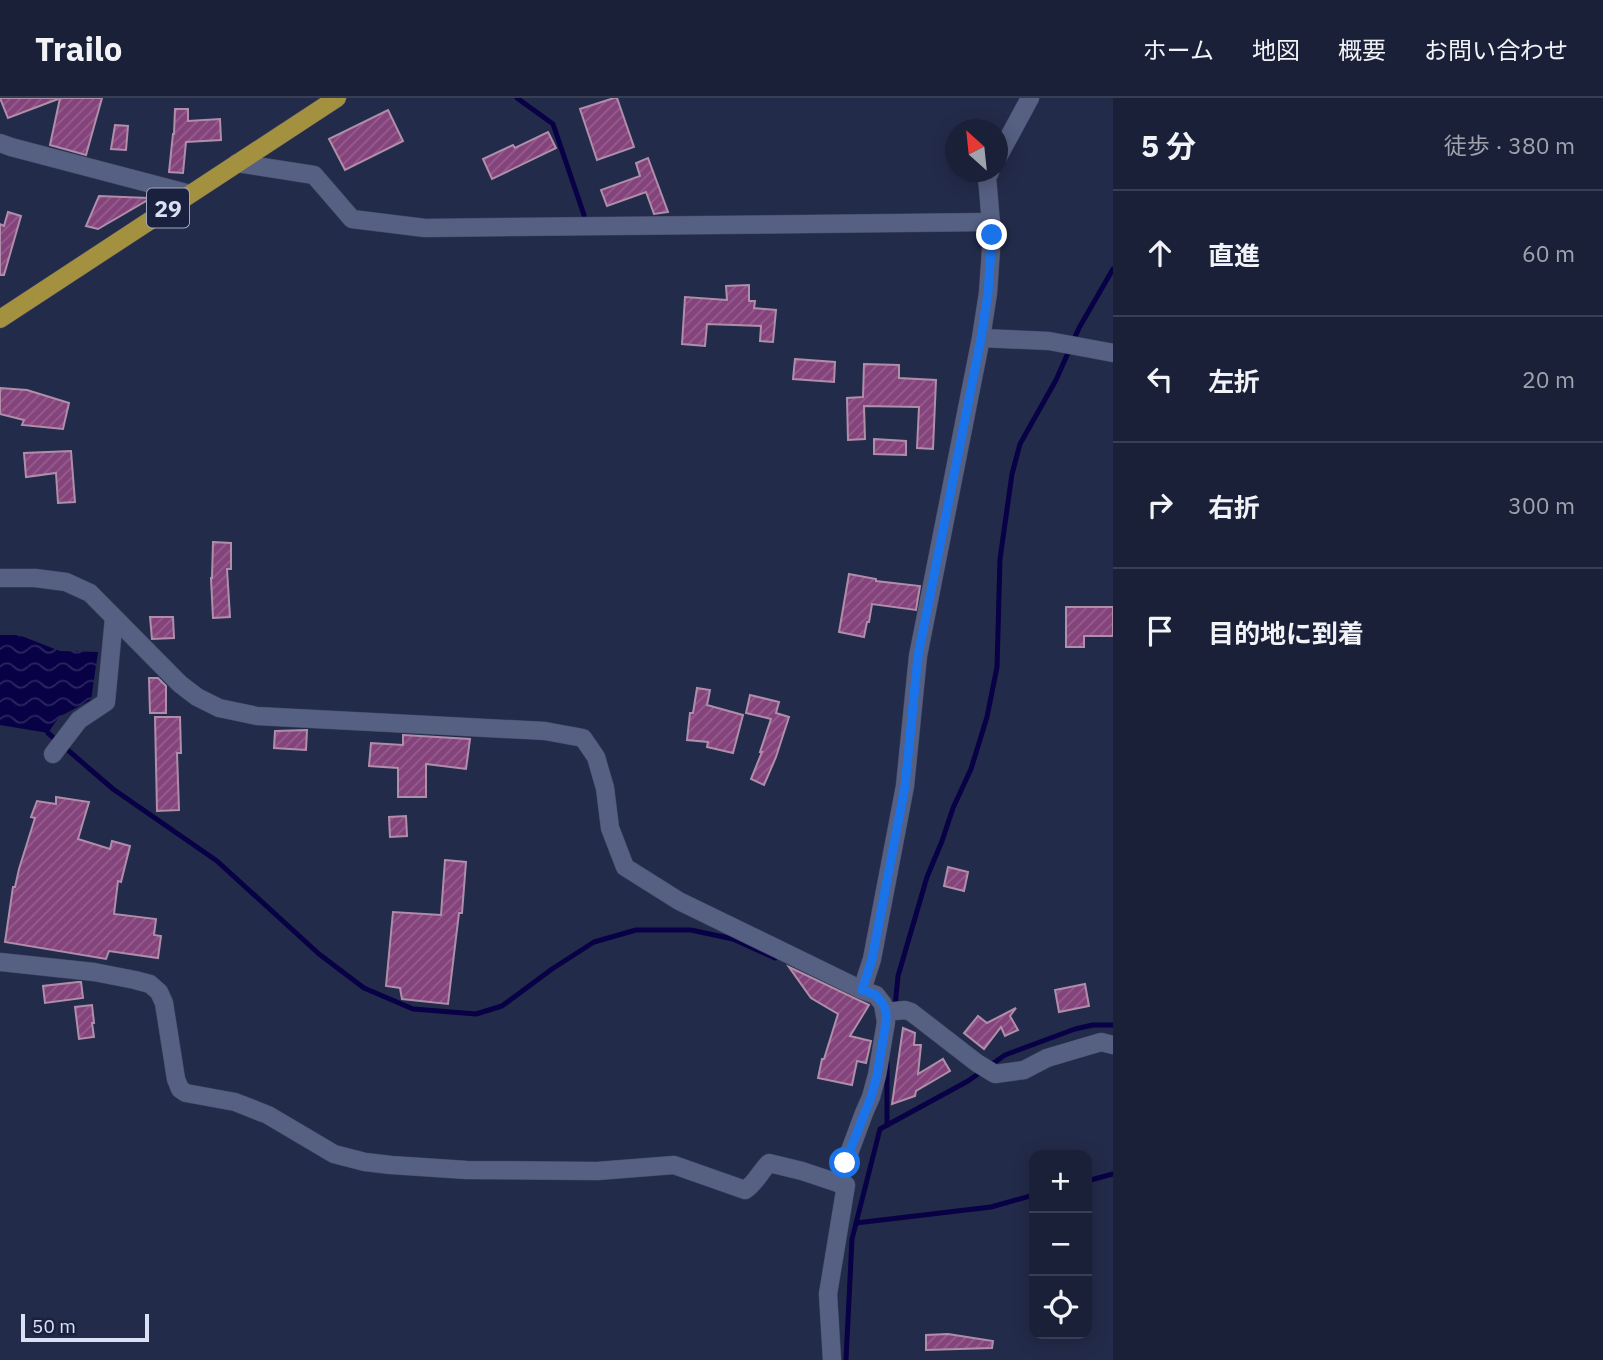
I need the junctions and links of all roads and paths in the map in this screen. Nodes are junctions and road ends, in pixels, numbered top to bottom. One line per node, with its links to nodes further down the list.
1 (337, 98): 5 (main road, 29)
2 (1030, 98): 3 (street)
3 (1008, 139)
4 (0, 143): 7 (street)
5 (237, 163): 7 (main road, 29); 8 (street)
6 (987, 182): 8 (street)
7 (190, 194): 9 (main road, 29)
8 (991, 222): 10 (street)
9 (0, 319)
10 (981, 338): 11 (street); 16 (street)
11 (1113, 353)
12 (0, 578): 13 (street)
13 (114, 618): 14 (street); 16 (street)
14 (53, 754)
15 (0, 962): 19 (street)
16 (862, 990): 17 (street)
17 (894, 1011): 18 (street); 19 (street)
18 (1113, 1045)
19 (838, 1183): 20 (street)
20 (832, 1360)

